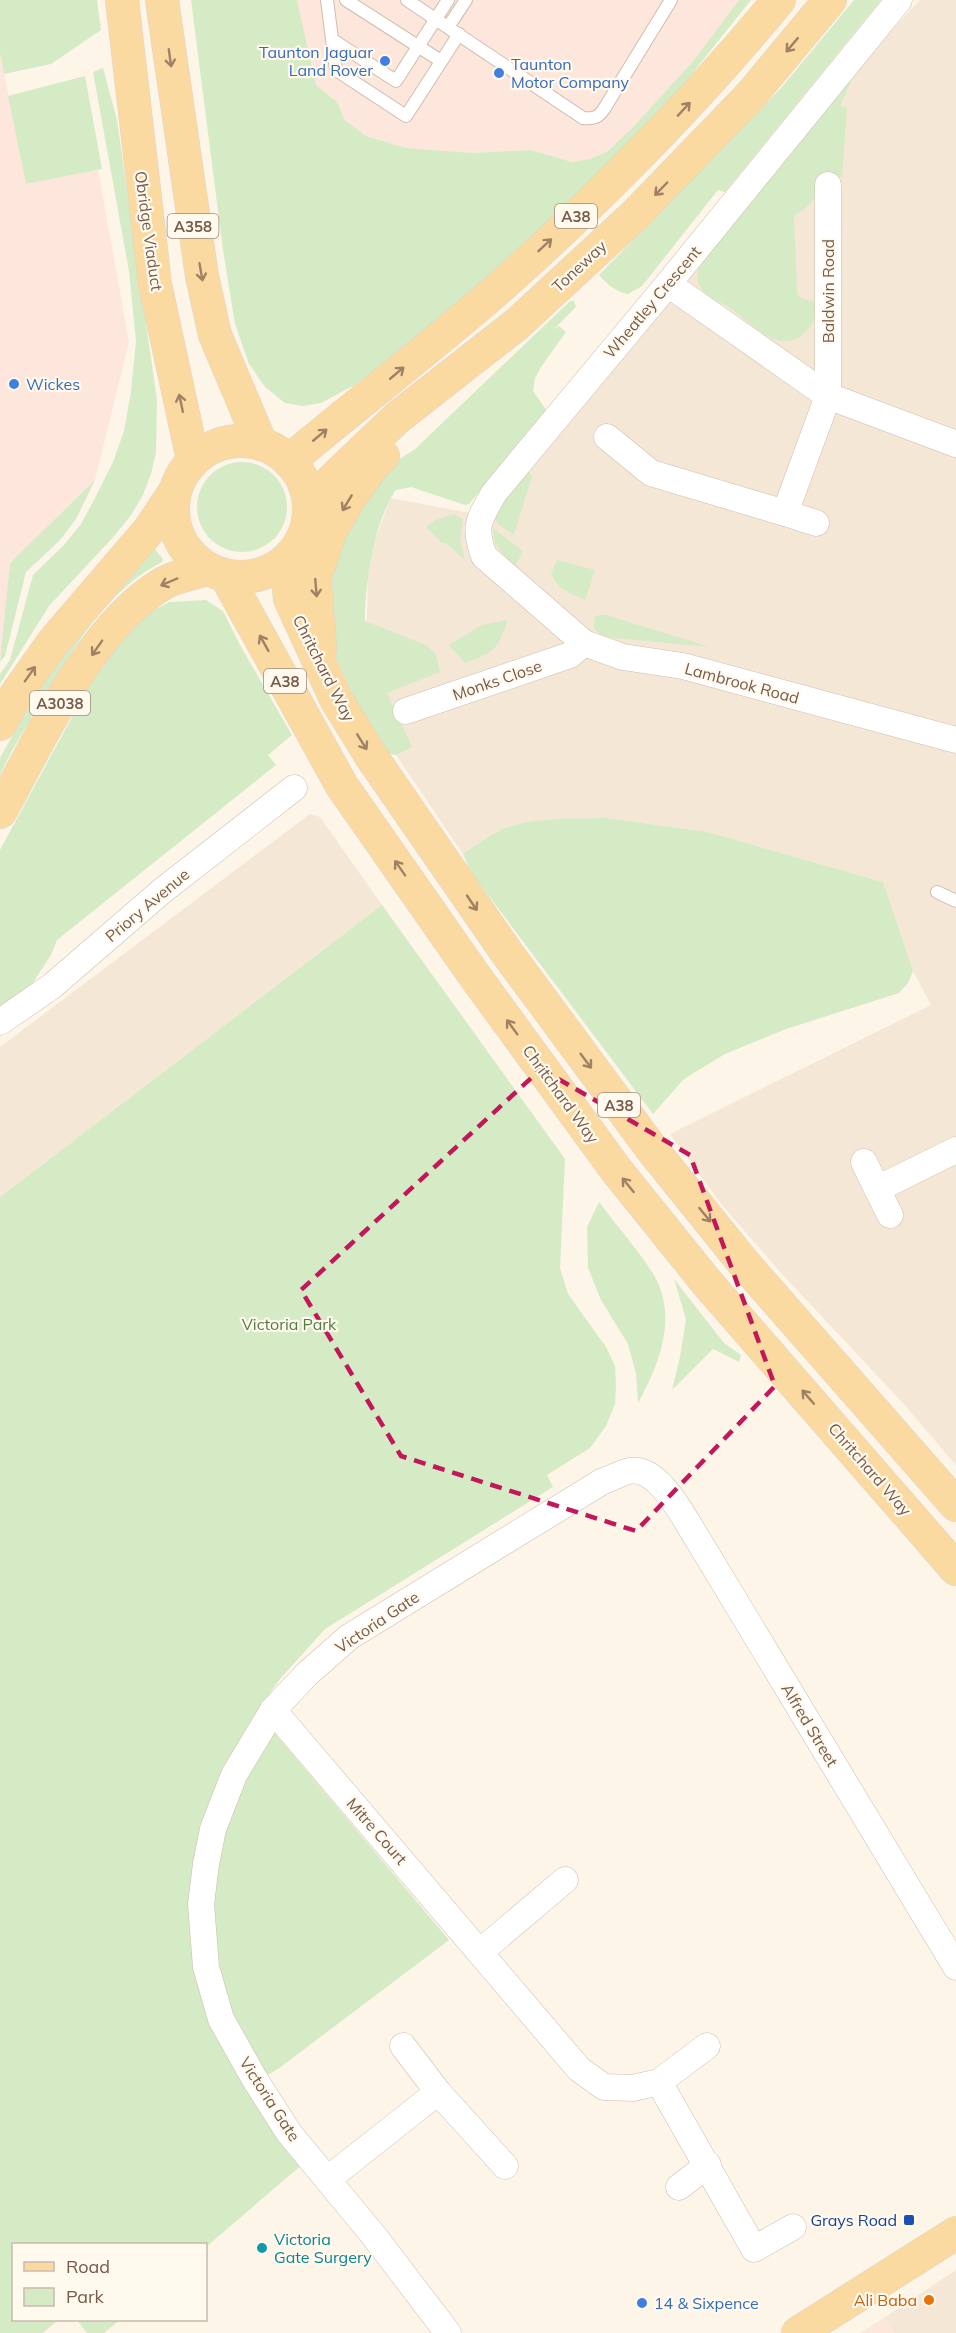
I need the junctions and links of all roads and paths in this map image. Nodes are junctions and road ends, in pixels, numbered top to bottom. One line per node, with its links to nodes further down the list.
1 (122, 0): 22 (main road, Obridge Viaduct / A358, one-way to 1)
2 (162, 0): 20 (main road, A358, one-way to 20)
3 (327, 0): 13 (lane)
4 (346, 0): 14 (lane)
5 (407, 0): 12 (lane)
6 (448, 0): 13 (lane)
7 (466, 0): 12 (lane)
8 (672, 0): 12 (lane)
9 (779, 0): 23 (main road, A38, one-way to 9)
10 (830, 0): 17 (main road, Toneway / A38, one-way to 17)
11 (899, 0): 16 (street, Wheatley Crescent)
12 (453, 31): 13 (lane)
13 (333, 40)
14 (441, 61)
15 (828, 185): 18 (street, Baldwin Road)
16 (668, 284): 18 (street); 30 (street, Wheatley Crescent)
17 (517, 324): 25 (main road, Toneway / A38); 32 (main road, one-way to 32)
18 (828, 396): 21 (street); 26 (street, Baldwin Road)
19 (607, 437): 26 (street)
20 (261, 444): 22 (main road, A38); 23 (main road, A38)
21 (956, 444)
22 (193, 460): 24 (main road, A38)
23 (290, 461): 25 (main road, A38)
24 (175, 491): 29 (main road, A38); 34 (main road, A3038, one-way to 24)
25 (309, 512): 28 (main road, A38)
26 (785, 513): 27 (street)
27 (816, 523)
28 (286, 561): 29 (main road, A38); 32 (main road, Chritchard Way / A38)
29 (217, 573): 37 (main road, A3038, one-way to 37); 47 (main road, Chritchard Way / A38, one-way to 29)
30 (540, 605): 31 (street, Lambrook Road)
31 (584, 643): 33 (street, Monks Close); 35 (street, Lambrook Road)
32 (322, 673): 46 (main road, Chritchard Way / A38, one-way to 46)
33 (406, 711)
34 (0, 724)
35 (956, 740)
36 (294, 788): 40 (street, Priory Avenue)
37 (0, 812)
38 (937, 892): 39 (lane)
39 (956, 901)
40 (0, 1022)
41 (956, 1150): 43 (street)
42 (864, 1162): 43 (street)
43 (877, 1189): 44 (street)
44 (890, 1215)
45 (662, 1485): 48 (street, Victoria Gate); 51 (street, Alfred Street)
46 (956, 1505)
47 (956, 1569)
48 (273, 1710): 50 (street, Mitre Court); 58 (street, Victoria Gate)
49 (565, 1880): 50 (street)
50 (480, 1952): 54 (street, Mitre Court)
51 (956, 1967)
52 (403, 2046): 55 (street)
53 (707, 2046): 54 (street, Mitre Court)
54 (659, 2082): 56 (street)
55 (438, 2092): 57 (street); 58 (street)
56 (708, 2165): 59 (street); 60 (street)
57 (505, 2166)
58 (328, 2180): 62 (street, Victoria Gate)
59 (679, 2187)
60 (793, 2227)
61 (956, 2233): 63 (main road)
62 (448, 2333)
63 (798, 2333)

